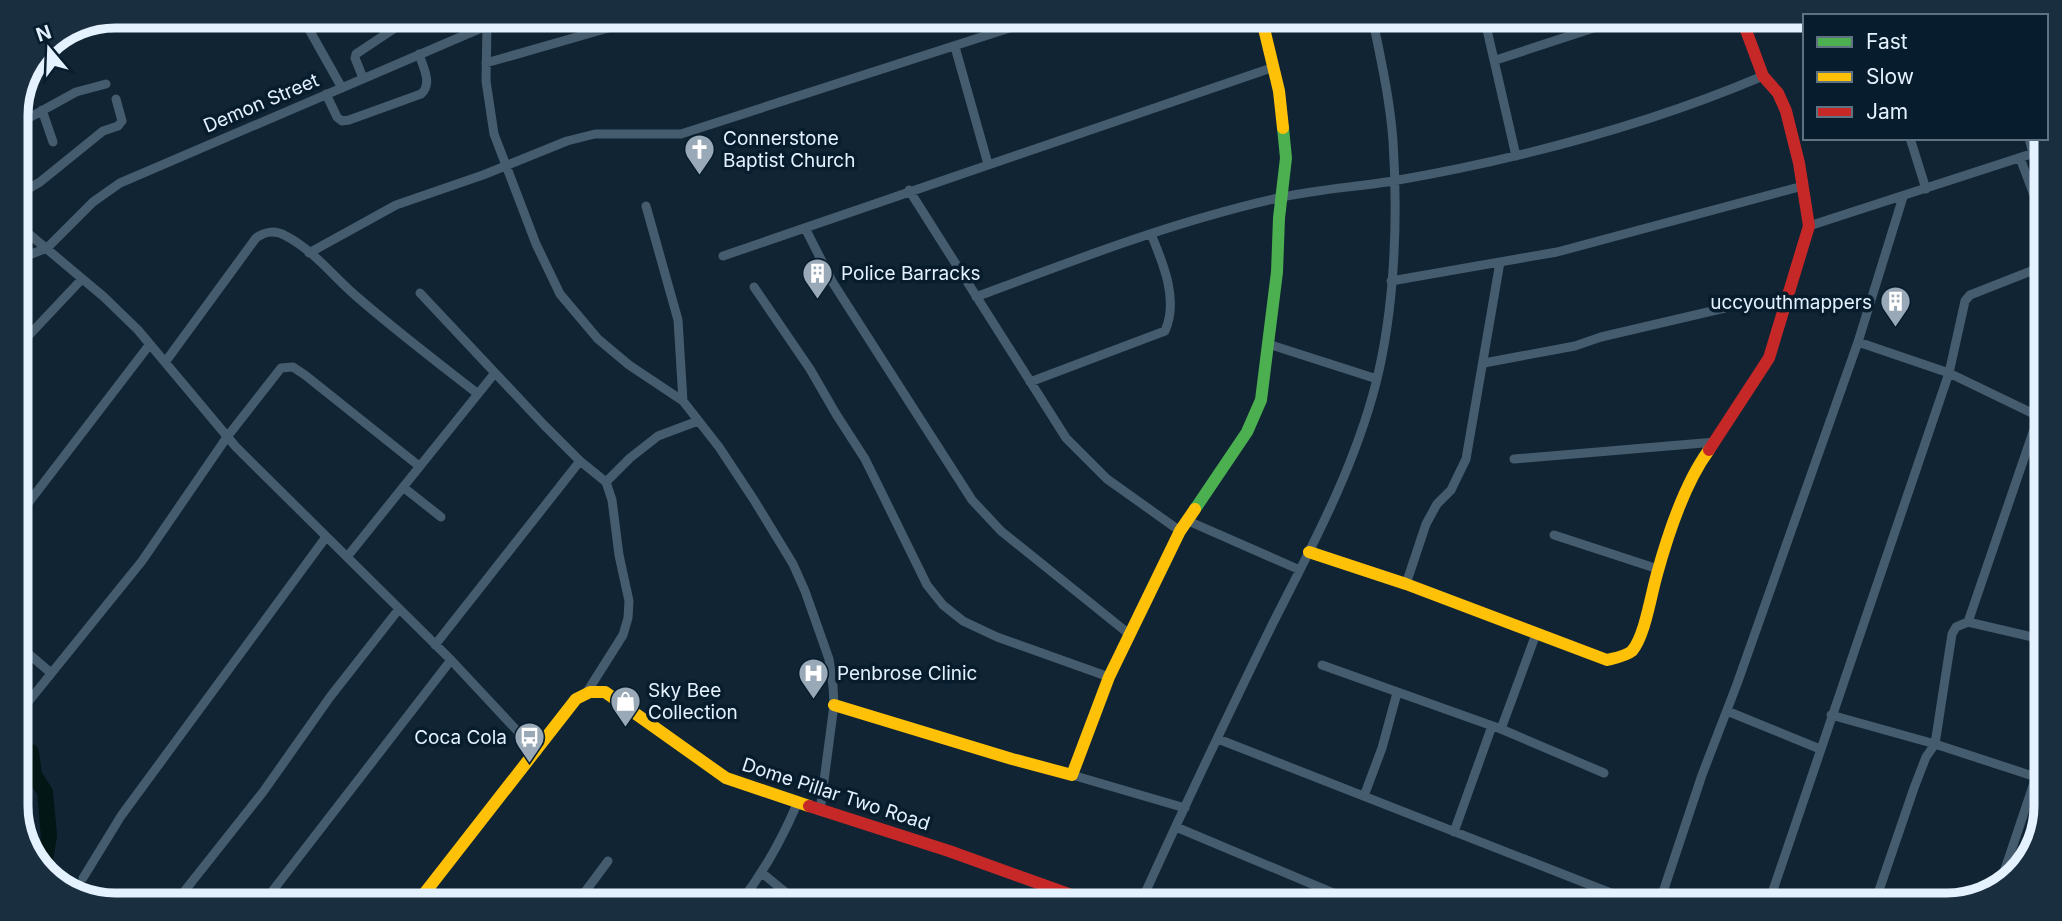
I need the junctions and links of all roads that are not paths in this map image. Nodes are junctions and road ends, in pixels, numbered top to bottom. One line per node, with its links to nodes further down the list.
1 (309, 28): 20 (street)
2 (395, 28): 18 (street)
3 (479, 28): 13 (street, Demon Street)
4 (486, 28): 15 (street)
5 (608, 28): 15 (street)
6 (1003, 28): 12 (street)
7 (1264, 28): 16 (street)
8 (1374, 28): 33 (street)
9 (1487, 28): 14 (street)
10 (1594, 28): 14 (street)
11 (1745, 28): 17 (street)
12 (954, 47): 31 (street); 32 (street)
13 (419, 54): 18 (street, Demon Street); 21 (street)
14 (1496, 60): 29 (street)
15 (486, 63): 31 (street)
16 (1274, 68): 32 (street); 39 (street)
17 (1763, 76): 29 (street); 34 (street)
18 (363, 78): 20 (street, Demon Street)
19 (106, 84): 23 (street)
20 (342, 88): 21 (street, Demon Street)
21 (326, 94): 46 (street, Demon Street)
22 (116, 99): 35 (street)
23 (43, 110): 24 (street); 27 (street)
24 (28, 118)
25 (1911, 140): 36 (street)
26 (2030, 140): 28 (street)
27 (53, 142)
28 (2034, 154): 30 (street)
29 (1516, 156): 33 (street)
30 (2020, 158): 36 (street); 38 (street)
31 (506, 164): 47 (street); 69 (street)
32 (988, 164): 37 (street)
33 (1393, 181): 39 (street); 53 (street)
34 (1803, 186): 42 (street); 50 (street)
35 (28, 189)
36 (1926, 189): 40 (street)
37 (909, 190): 43 (street); 56 (street)
38 (2034, 196)
39 (1283, 197): 45 (street); 61 (street)
40 (1903, 197): 42 (street); 59 (street)
41 (646, 206): 69 (street)
42 (1809, 226): 74 (street)
43 (805, 228): 49 (street); 92 (street)
44 (28, 233): 46 (street)
45 (1151, 234): 56 (street); 67 (street)
46 (47, 248): 48 (street); 52 (street)
47 (309, 253): 62 (street); 68 (street)
48 (28, 255)
49 (723, 256)
50 (1500, 262): 53 (street); 63 (street)
51 (2034, 270): 64 (street)
52 (82, 279): 58 (street); 60 (street)
53 (1391, 281): 66 (street)
54 (754, 287): 100 (street)
55 (420, 293): 65 (street)
56 (976, 297): 67 (street)
57 (1725, 308): 63 (street)
58 (28, 336)
59 (1858, 342): 64 (street); 105 (street)
60 (150, 344): 62 (street); 80 (street)
61 (1268, 344): 66 (street); 82 (street)
62 (166, 361): 73 (street)
63 (1483, 363): 89 (street)
64 (1948, 373): 70 (street); 106 (street)
65 (494, 374): 68 (street); 76 (street)
66 (1377, 379): 85 (street)
67 (1030, 382): 82 (street)
68 (478, 394): 77 (street)
69 (683, 401): 71 (street)
70 (2034, 414)
71 (698, 421): 78 (street); 104 (street)
72 (2034, 428): 91 (street)
73 (227, 437): 77 (street); 84 (street); 99 (street)
74 (1715, 442): 75 (street); 87 (street)
75 (1514, 459)
76 (580, 461): 78 (street); 95 (street)
77 (419, 466): 79 (street)
78 (606, 482): 101 (street)
79 (402, 486): 81 (street); 86 (street)
80 (28, 503)
81 (441, 517)
82 (1183, 526): 88 (street); 92 (street)
83 (1554, 535): 87 (street)
84 (326, 537): 86 (street); 125 (street)
85 (1309, 552): 88 (street); 89 (street)
86 (347, 557): 90 (street)
87 (1658, 569): 93 (street)
88 (1300, 570): 108 (street)
89 (1406, 584): 93 (street)
90 (399, 609): 95 (street); 126 (street)
91 (1968, 622): 94 (street); 109 (street)
92 (1129, 634): 100 (street)
93 (1536, 634): 107 (street)
94 (2034, 637)
95 (435, 645): 97 (street)
96 (28, 653): 99 (street)
97 (451, 660): 111 (street); 127 (street)
98 (1322, 665): 102 (street)
99 (51, 673): 103 (street)
100 (1109, 677): 113 (street)
101 (587, 692): 111 (street); 117 (street, Dome Pillar Two Road)
102 (1397, 693): 107 (street); 116 (street)
103 (28, 702)
104 (834, 705): 113 (street); 119 (street)
105 (1727, 711): 110 (street); 136 (street)
106 (1831, 715): 109 (street); 110 (street)
107 (1497, 727): 112 (street); 121 (street)
108 (1218, 739): 116 (street); 118 (street)
109 (1935, 744): 114 (street); 138 (street)
110 (1820, 749): 137 (street)
111 (537, 752): 128 (street)
112 (1604, 773)
113 (1072, 775): 118 (street)
114 (2034, 777)
115 (2034, 789): 123 (street)
116 (1364, 796): 121 (street)
117 (797, 804): 119 (street, Dome Pillar Two Road); 124 (street)
118 (1185, 808): 120 (street)
119 (820, 811): 132 (street, Dome Pillar Two Road)
120 (1176, 827): 133 (street); 134 (street)
121 (1454, 832): 135 (street)
122 (608, 861): 129 (street)
123 (2004, 872)
124 (762, 873): 130 (street); 131 (street)
125 (83, 878)
126 (183, 893)
127 (271, 893)
128 (425, 893)
129 (584, 893)
130 (747, 893)
131 (786, 893)
132 (1065, 893)
133 (1145, 893)
134 (1333, 893)
135 (1611, 893)
136 (1663, 893)
137 (1772, 893)
138 (1878, 893)

